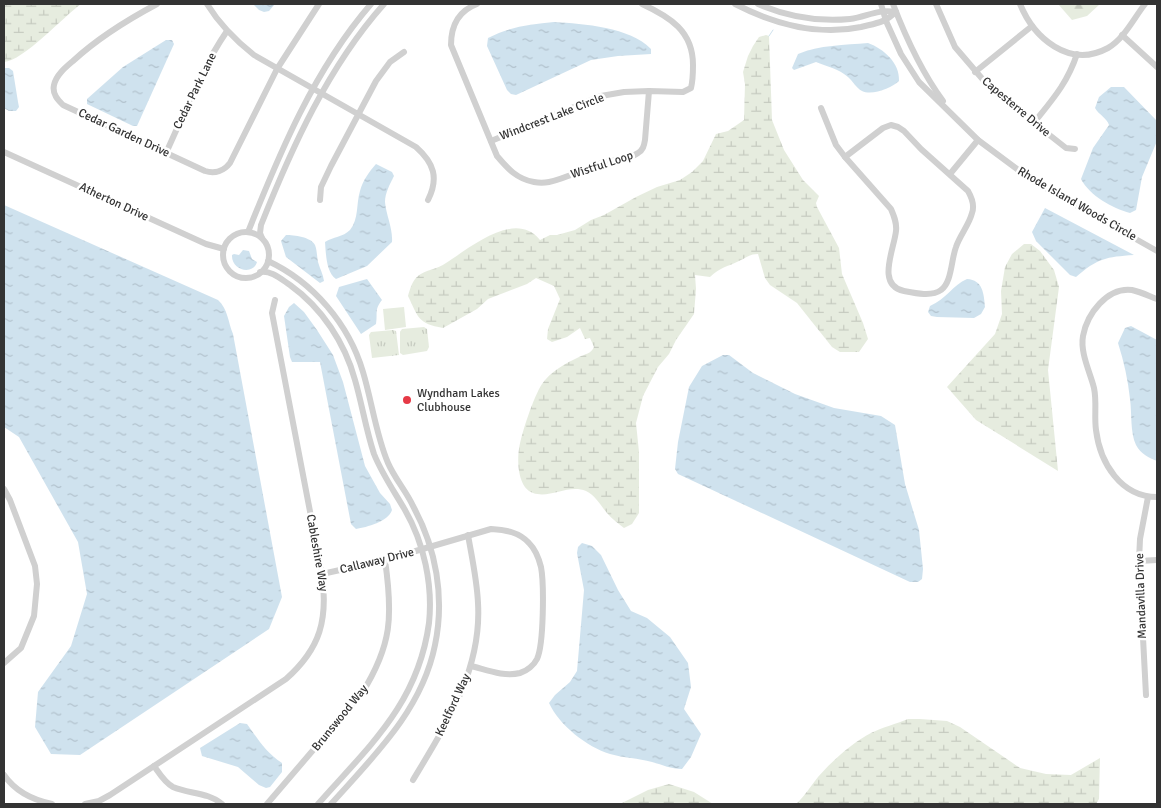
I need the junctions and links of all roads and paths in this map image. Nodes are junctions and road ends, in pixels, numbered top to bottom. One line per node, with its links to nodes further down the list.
1 (157, 4): 36 (street, Cedar Garden Drive)
2 (207, 4): 18 (street)
3 (319, 4): 23 (street)
4 (371, 4): 25 (street)
5 (384, 4): 27 (street)
6 (477, 4): 33 (street, Windcrest Lake Circle)
7 (642, 4): 26 (street, Windcrest Lake Circle)
8 (735, 4): 16 (street)
9 (758, 4): 14 (street)
10 (892, 4): 15 (street, Rhode Island Woods Circle)
11 (938, 4): 24 (street, Capesterre Drive)
12 (1020, 4): 17 (street)
13 (1145, 4): 19 (street)
14 (882, 7): 15 (street); 16 (street, Rhode Island Woods Circle)
15 (896, 12): 16 (street); 30 (street, Rhode Island Woods Circle)
16 (886, 21): 30 (street, Rhode Island Woods Circle)
17 (1032, 26): 21 (street); 24 (street)
18 (227, 31): 23 (street); 36 (street, Cedar Park Lane)
19 (1122, 35): 21 (street); 22 (street)
20 (404, 52): 29 (street)
21 (1077, 54): 31 (street)
22 (1157, 67)
23 (277, 69): 25 (street); 36 (street, Cedar Garden Drive)
24 (975, 72): 31 (street, Capesterre Drive)
25 (313, 89): 27 (street); 41 (street)
26 (648, 91): 33 (street, Windcrest Lake Circle); 33 (street, Wistful Loop)
27 (322, 94): 29 (street); 42 (street)
28 (821, 108): 37 (street)
29 (358, 114): 39 (street); 40 (street)
30 (954, 116): 32 (street, Rhode Island Woods Circle)
31 (1033, 124): 34 (street, Capesterre Drive)
32 (978, 140): 38 (street); 44 (street, Rhode Island Woods Circle)
33 (491, 141)
34 (1075, 149)
35 (4, 152): 43 (street, Atherton Drive)
36 (166, 153)
37 (845, 157): 38 (street); 38 (street)
38 (950, 174)
39 (320, 200)
40 (428, 200)
41 (248, 232): 42 (street); 43 (street)
42 (262, 238): 45 (street)
43 (224, 249): 46 (street)
44 (1157, 251)
45 (268, 260): 46 (street); 49 (street)
46 (260, 272): 50 (street)
47 (1157, 299): 52 (street)
48 (275, 300): 60 (street, Cableshire Way)
49 (362, 370): 50 (street); 55 (street)
50 (352, 372): 56 (street)
51 (4, 489): 61 (street)
52 (1148, 497): 53 (street); 59 (street, Mandavilla Drive)
53 (1157, 497)
54 (468, 536): 55 (street, Callaway Drive); 62 (street, Keelford Way); 62 (street, Callaway Drive)
55 (431, 547): 56 (street, Callaway Drive); 73 (street)
56 (421, 550): 57 (street, Callaway Drive); 72 (street)
57 (385, 560): 60 (street, Callaway Drive); 71 (street, Brunswood Way)
58 (1157, 560): 59 (street)
59 (1139, 561): 63 (street, Mandavilla Drive)
60 (322, 574): 64 (street, Cableshire Way)
61 (4, 663)
62 (471, 666): 66 (street, Keelford Way)
63 (1146, 695)
64 (154, 766): 69 (street, Cableshire Way); 70 (street)
65 (4, 776): 67 (street)
66 (413, 780)
67 (6, 785): 68 (street)
68 (52, 804)
69 (85, 804)
70 (222, 804)
71 (267, 804)
72 (318, 804)
73 (332, 804)

